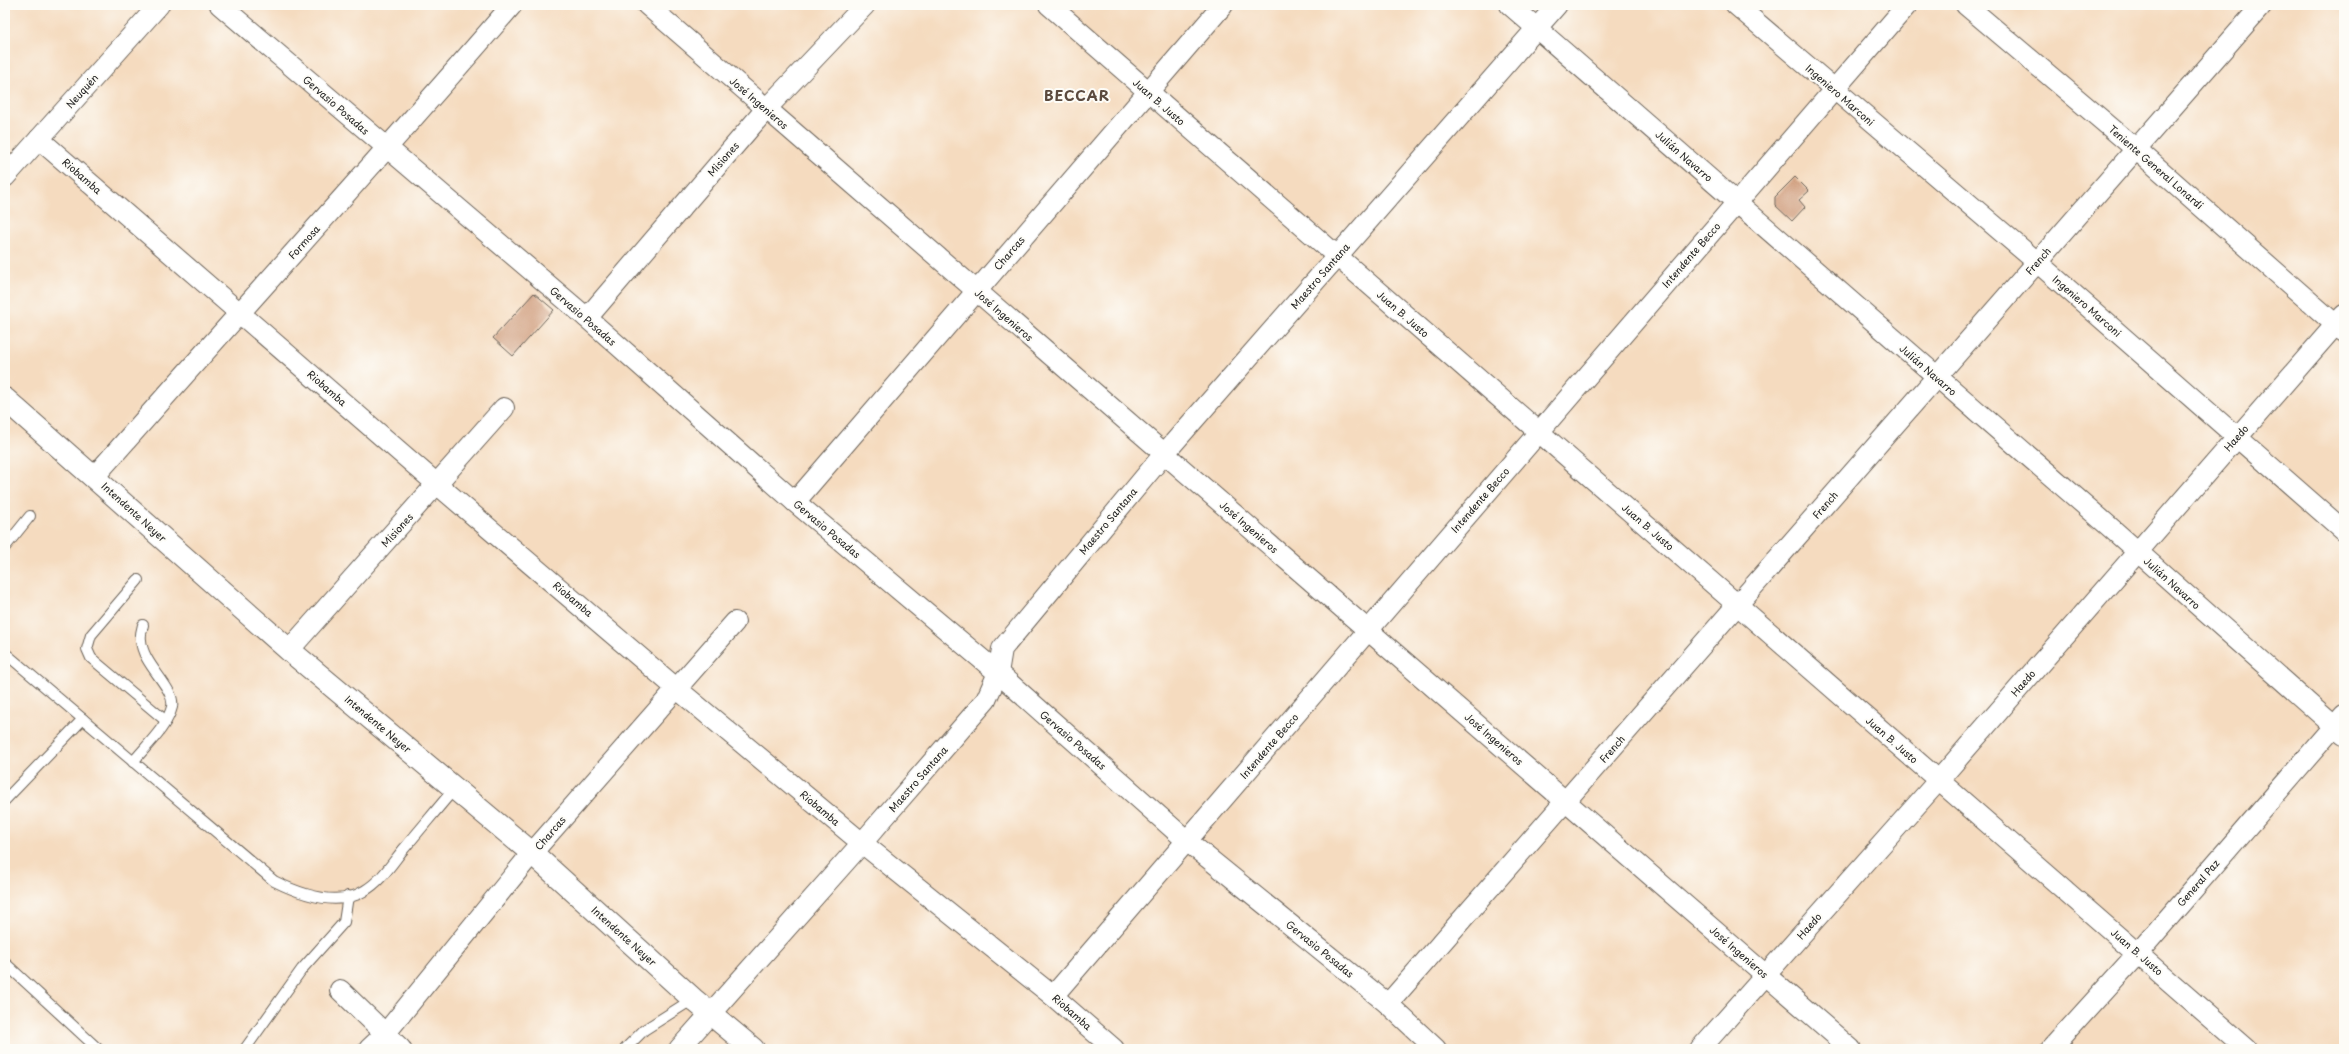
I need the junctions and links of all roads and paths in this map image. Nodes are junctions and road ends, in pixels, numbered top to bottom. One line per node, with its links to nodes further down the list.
1 (159, 5): 18 (street, Neuquén)
2 (220, 5): 20 (street, Gervasio Posadas)
3 (512, 5): 20 (street, Formosa)
4 (647, 5): 17 (street, José Ingenieros)
5 (865, 5): 17 (street, Misiones)
6 (1049, 5): 16 (street, Juan B. Justo)
7 (1223, 5): 16 (street, Charcas)
8 (1510, 5): 14 (street, Julián Navarro)
9 (1557, 5): 14 (street, Maestro Santana)
10 (1736, 5): 15 (street, Ingeniero Marconi)
11 (1907, 5): 15 (street, Intendente Becco)
12 (1966, 5): 19 (street, Teniente General Lonardi)
13 (2262, 5): 19 (street, French)
14 (1537, 28): 22 (street, Julián Navarro); 23 (street, Maestro Santana)
15 (1834, 90): 22 (street, Intendente Becco); 24 (street, Ingeniero Marconi)
16 (1148, 92): 23 (street, Juan B. Justo); 25 (street, Charcas)
17 (766, 109): 25 (street, José Ingenieros); 27 (street, Misiones)
18 (39, 139): 21 (street, Neuquén); 26 (street, Riobamba)
19 (2136, 149): 24 (street, French); 28 (street, Teniente General Lonardi)
20 (387, 150): 26 (street, Formosa); 27 (street, Gervasio Posadas)
21 (5, 177)
22 (1736, 203): 29 (street, Julián Navarro); 32 (street, Intendente Becco)
23 (1337, 256): 32 (street, Juan B. Justo); 34 (street, Maestro Santana)
24 (2037, 262): 29 (street, French); 33 (street, Ingeniero Marconi)
25 (977, 291): 34 (street, José Ingenieros); 37 (street, Charcas)
26 (239, 312): 35 (street, Formosa); 36 (street, Riobamba)
27 (587, 318): 37 (street, Gervasio Posadas)
28 (2341, 324): 33 (street, Haedo)
29 (1936, 377): 41 (street, Julián Navarro); 43 (street, French)
30 (5, 399): 35 (street, Intendente Neyer)
31 (504, 408): 36 (street, Misiones)
32 (1539, 432): 43 (street, Juan B. Justo); 46 (street, Intendente Becco)
33 (2237, 437): 39 (street, Ingeniero Marconi); 41 (street, Haedo)
34 (1164, 454): 46 (street, José Ingenieros); 49 (street, Maestro Santana)
35 (94, 477): 47 (street, Intendente Neyer)
36 (438, 485): 47 (street, Misiones); 50 (street, Riobamba)
37 (795, 502): 49 (street, Gervasio Posadas)
38 (30, 516): 40 (lane)
39 (2344, 531)
40 (5, 547)
41 (2137, 552): 53 (street, Julián Navarro); 55 (street, Haedo)
42 (138, 580): 52 (lane)
43 (1737, 605): 55 (street, Juan B. Justo); 58 (street, French)
44 (735, 622): 50 (street, Charcas)
45 (143, 625): 52 (lane)
46 (1368, 630): 58 (street, José Ingenieros); 59 (street, Intendente Becco)
47 (289, 650): 56 (street, Intendente Neyer)
48 (5, 653): 51 (lane)
49 (998, 673): 59 (street, Gervasio Posadas); 60 (street, Maestro Santana)
50 (676, 688): 60 (street, Riobamba); 61 (street, Charcas)
51 (83, 719): 54 (lane); 57 (lane)
52 (166, 721): 54 (lane)
53 (2341, 726): 63 (street, General Paz)
54 (134, 762): 62 (lane)
55 (1938, 781): 63 (street, Juan B. Justo); 65 (street, Haedo)
56 (455, 788): 61 (street, Intendente Neyer); 62 (lane)
57 (5, 800)
58 (1566, 801): 65 (street, José Ingenieros); 69 (street, French)
59 (1187, 841): 67 (street, Intendente Becco); 69 (street, Gervasio Posadas)
60 (862, 843): 67 (street, Riobamba); 70 (street, Maestro Santana)
61 (532, 853): 68 (street, Intendente Neyer); 71 (street, Charcas)
62 (348, 896): 73 (lane)
63 (2138, 953): 83 (street, General Paz); 84 (street, Juan B. Justo)
64 (5, 962): 72 (lane)
65 (1766, 975): 81 (street, Haedo); 82 (street, José Ingenieros)
66 (340, 990): 71 (street)
67 (1053, 996): 79 (street, Riobamba)
68 (693, 1000): 70 (street, Intendente Neyer); 76 (lane)
69 (1388, 1004): 80 (street, Gervasio Posadas)
70 (710, 1013): 77 (street, Maestro Santana); 78 (street, Intendente Neyer)
71 (385, 1034): 74 (street, Charcas); 75 (street)
72 (98, 1049)
73 (245, 1049)
74 (369, 1049)
75 (401, 1049)
76 (625, 1049)
77 (679, 1049)
78 (752, 1049)
79 (1114, 1049)
80 (1436, 1049)
81 (1700, 1049)
82 (1851, 1049)
83 (2051, 1049)
84 (2247, 1049)

